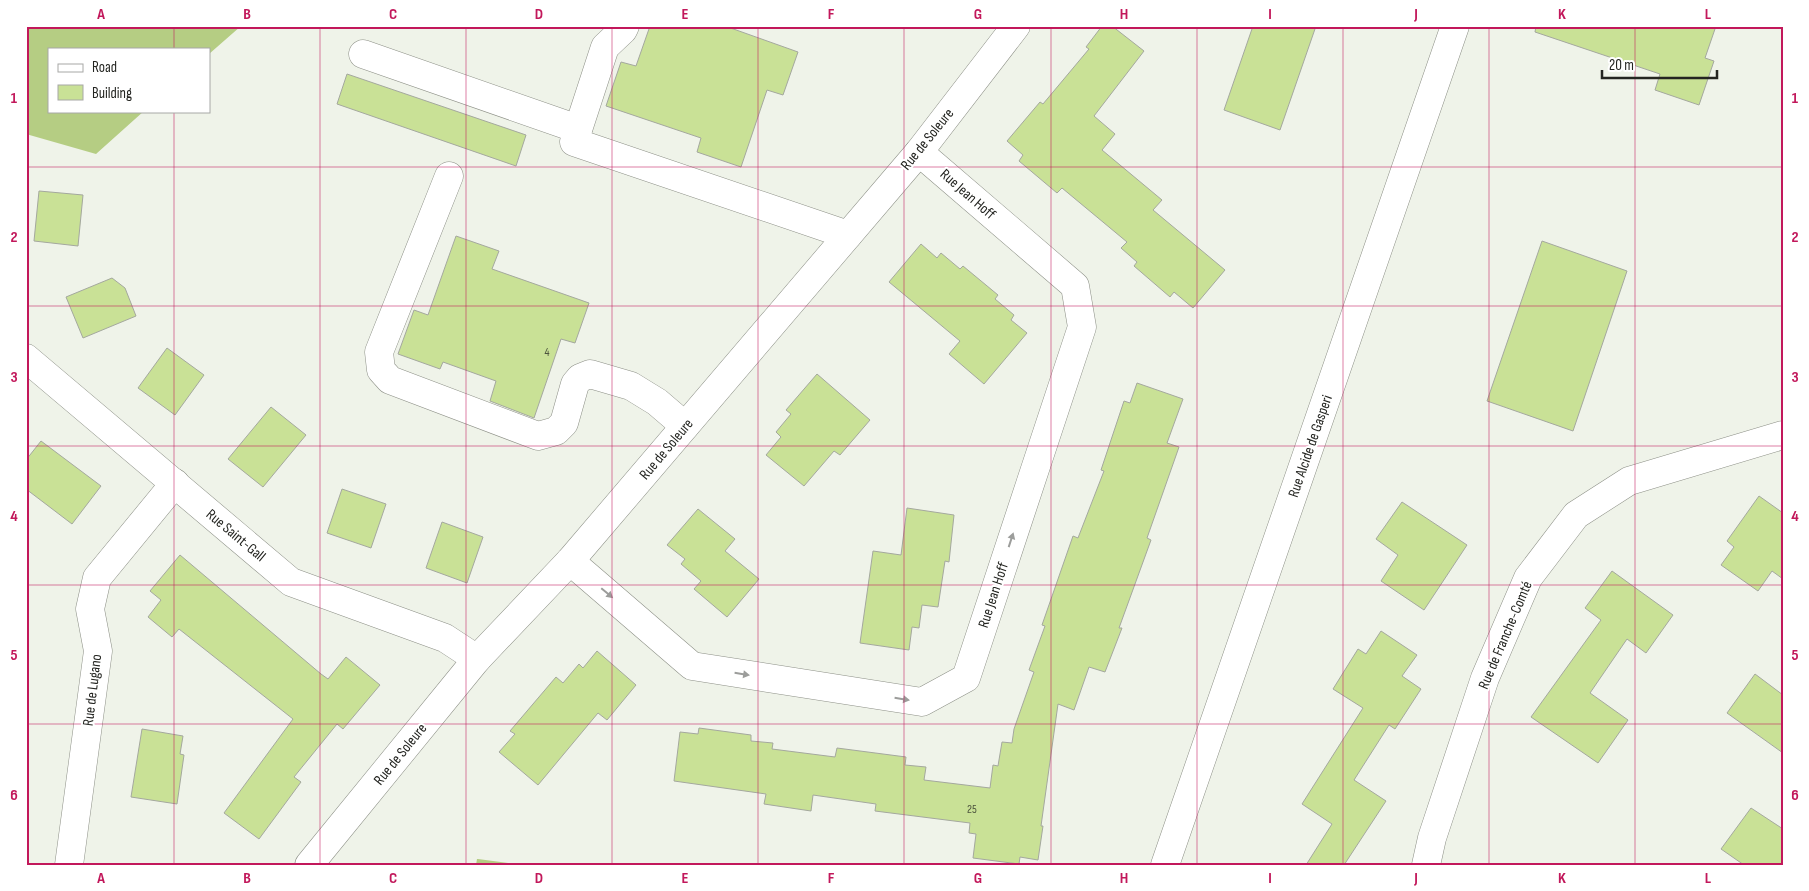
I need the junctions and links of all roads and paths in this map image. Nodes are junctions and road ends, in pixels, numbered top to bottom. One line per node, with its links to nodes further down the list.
1 (625, 26): 5 (street)
2 (1016, 26): 6 (street, Rue de Soleure)
3 (1455, 26): 17 (street, Rue Alcide de Gasperi)
4 (363, 54): 5 (street)
5 (578, 129): 8 (street)
6 (919, 152): 8 (street, Rue de Soleure); 13 (street, Rue Jean Hoff, one-way to 6)
7 (449, 176): 10 (street)
8 (848, 235): 10 (street, Rue de Soleure)
9 (26, 358): 12 (street, Rue Saint-Gall)
10 (685, 426): 13 (street, Rue de Soleure)
11 (1783, 435): 18 (street, Rue de Franche-Comté)
12 (175, 483): 14 (street, Rue Saint-Gall); 15 (street, Rue de Lugano)
13 (570, 561): 14 (street, Rue de Soleure)
14 (477, 659): 16 (street, Rue de Soleure)
15 (69, 865)
16 (309, 865)
17 (1166, 865)
18 (1426, 865)

